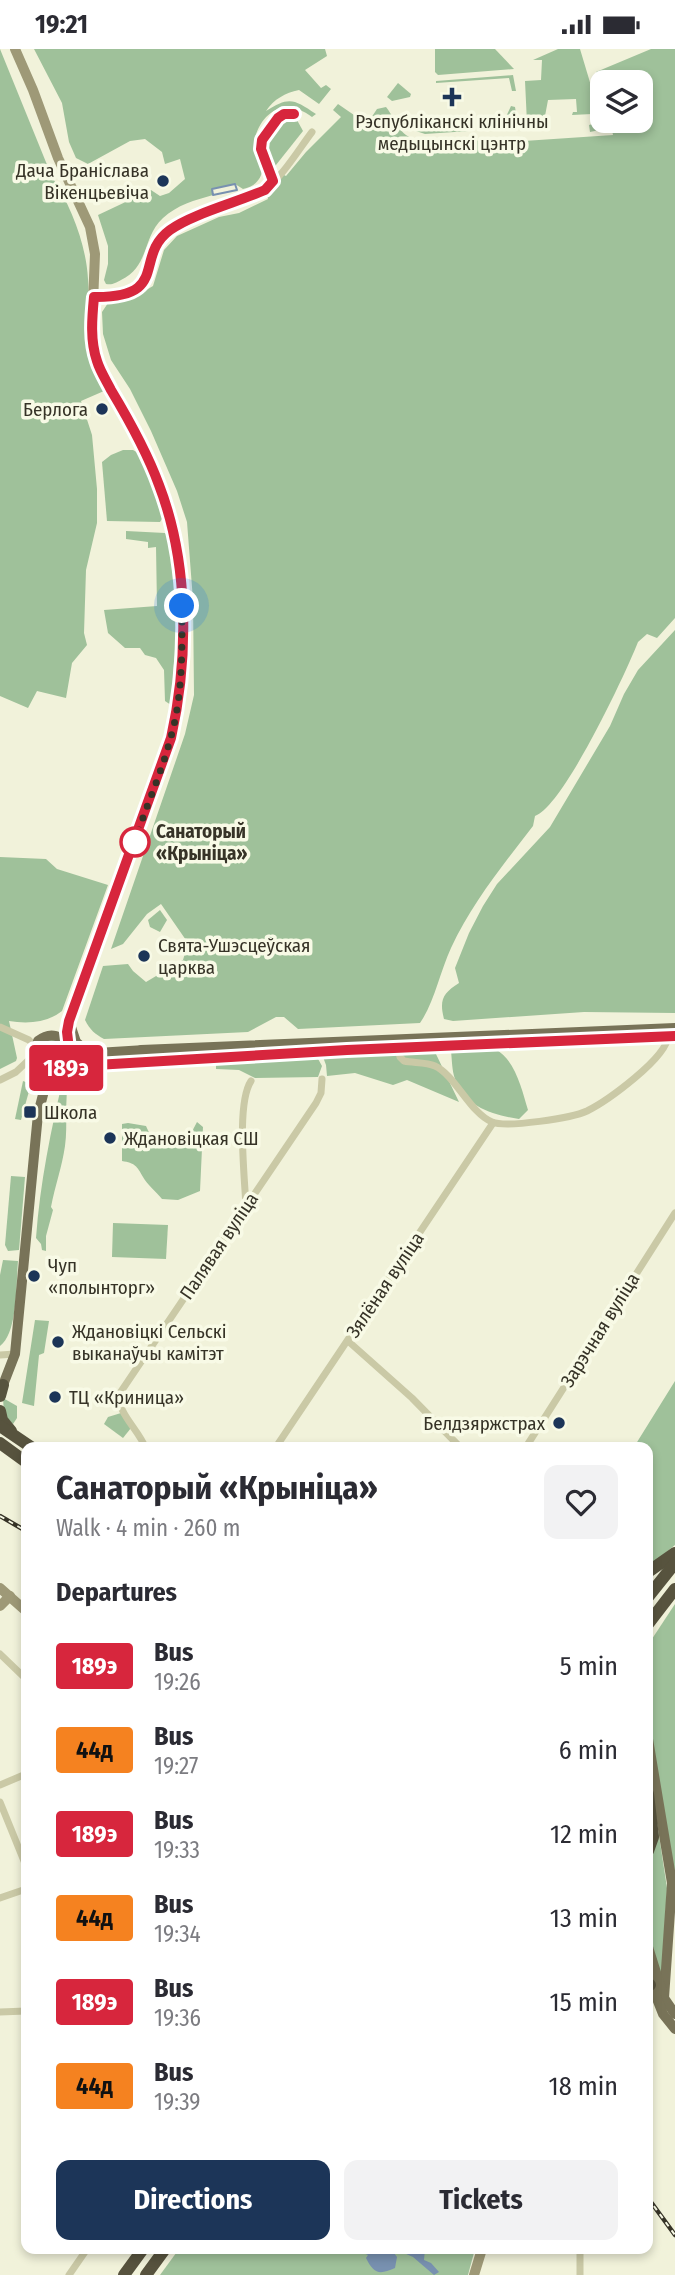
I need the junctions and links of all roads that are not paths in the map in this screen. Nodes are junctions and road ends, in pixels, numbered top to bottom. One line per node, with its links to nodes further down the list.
1 (15, 49): 3 (street)
2 (312, 132): 3 (street)
3 (94, 297): 4 (street)
4 (69, 1021): 7 (street); 8 (street); 10 (main road)
5 (0, 1027): 11 (street)
6 (673, 1033): 9 (main road); 10 (main road); 17 (street)
7 (54, 1035): 8 (main road); 11 (main road)
8 (69, 1045): 10 (main road); 12 (main road)
9 (398, 1048): 12 (main road); 17 (street)
10 (145, 1050)
11 (35, 1054): 12 (main road); 14 (street); 16 (main road)
12 (59, 1070): 16 (main road)
13 (322, 1079): 18 (street, Палявая вуліца)
14 (0, 1080)
15 (251, 1081): 18 (street)
16 (45, 1087): 21 (main road)
17 (493, 1123): 20 (street, Зялёная вуліца)
18 (246, 1209): 28 (street, Палявая вуліца)
19 (675, 1213): 31 (street, Зарэчная вуліца)
20 (348, 1341): 29 (street, Зялёная вуліца); 30 (street)
21 (15, 1354): 22 (street); 23 (main road)
22 (0, 1355)
23 (1, 1389)
24 (0, 1411): 26 (highway)
25 (0, 1426): 26 (highway)
26 (16, 1436): 27 (highway)
27 (24, 1442)
28 (143, 1442)
29 (279, 1442)
30 (455, 1442)
31 (529, 1442)
32 (0, 1443): 33 (highway)
33 (21, 1458)
34 (675, 1553): 36 (highway)
35 (675, 1563): 39 (highway)
36 (653, 1568)
37 (0, 1588): 40 (street)
38 (675, 1589): 43 (highway)
39 (653, 1591)
40 (10, 1596): 41 (street); 42 (street)
41 (0, 1606)
42 (21, 1606)
43 (653, 1618)
44 (0, 1654): 45 (street)
45 (21, 1674)
46 (653, 1769): 55 (main road)
47 (21, 1776): 48 (street)
48 (0, 1785)
49 (0, 1802): 50 (street)
50 (21, 1854)
51 (21, 1891): 52 (street)
52 (0, 1898)
53 (653, 1963): 55 (main road)
54 (653, 1992): 59 (main road)
55 (664, 1998): 58 (main road)
56 (21, 2011): 57 (street)
57 (0, 2012)
58 (675, 2014)
59 (675, 2029)
60 (84, 2254): 65 (street)
61 (139, 2254): 66 (highway)
62 (161, 2254): 67 (highway)
63 (480, 2254): 68 (street)
64 (580, 2254): 69 (street)
65 (69, 2275)
66 (124, 2275)
67 (146, 2275)
68 (474, 2275)
69 (580, 2275)

